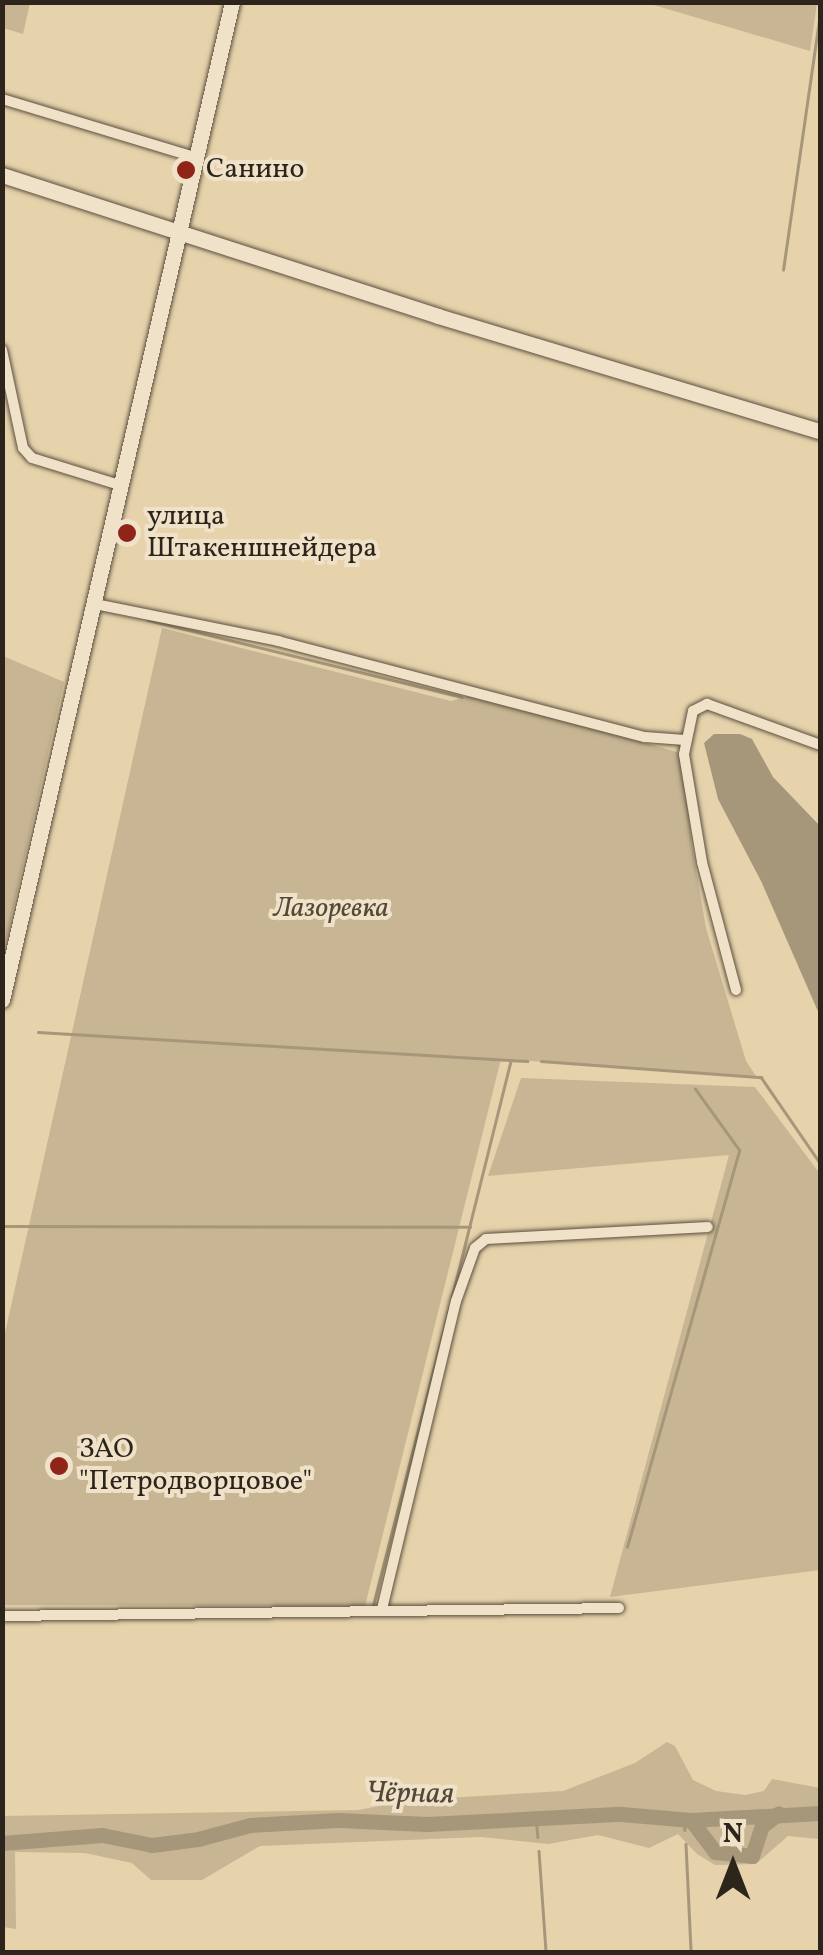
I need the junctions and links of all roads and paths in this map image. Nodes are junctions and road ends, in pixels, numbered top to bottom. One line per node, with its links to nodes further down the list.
1 (232, 2): 3 (street)
2 (2, 99): 3 (street)
3 (197, 158): 5 (street)
4 (2, 175): 5 (street)
5 (180, 230): 7 (street); 8 (street)
6 (2, 350): 8 (street)
7 (820, 431)
8 (123, 486): 9 (street)
9 (95, 604): 10 (street); 13 (street)
10 (684, 740): 11 (street); 12 (street)
11 (820, 744)
12 (736, 990)
13 (2, 1000)
14 (708, 1227): 16 (street)
15 (620, 1608): 16 (street)
16 (382, 1609): 17 (street)
17 (2, 1616)

